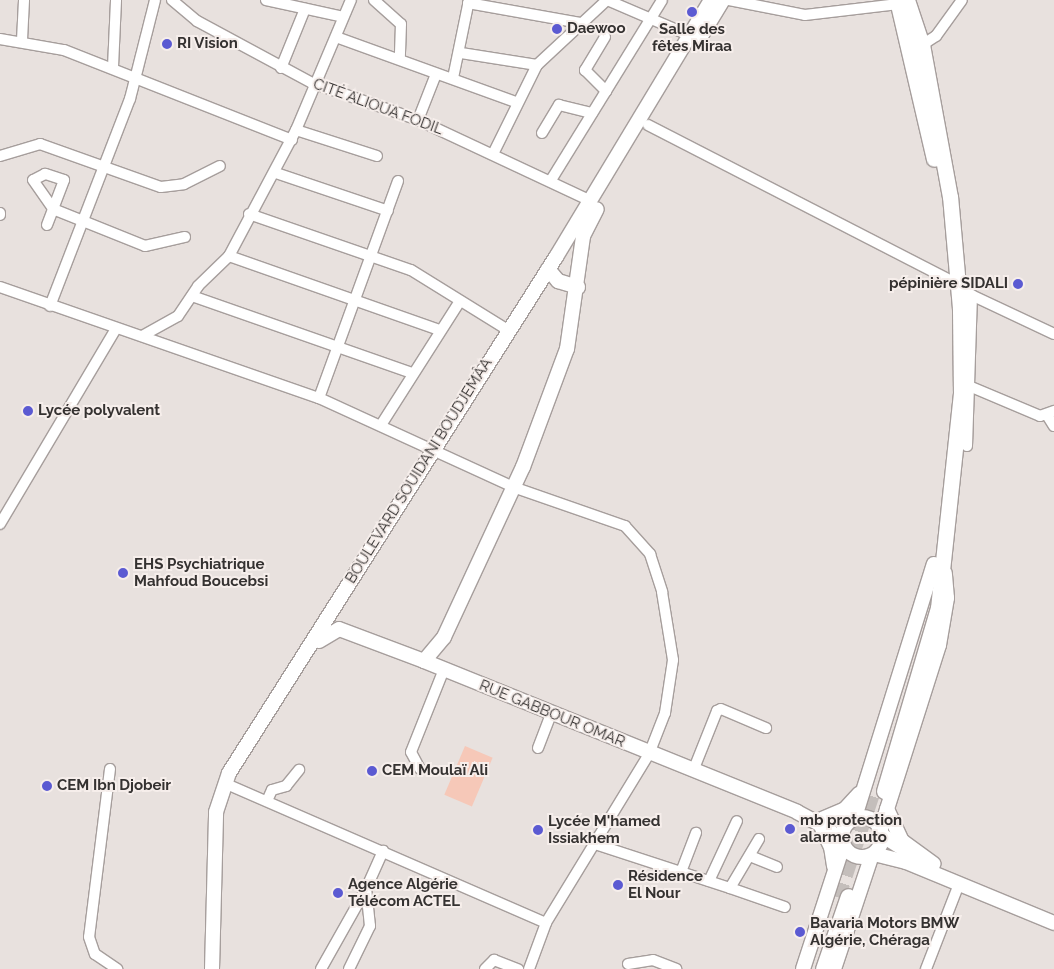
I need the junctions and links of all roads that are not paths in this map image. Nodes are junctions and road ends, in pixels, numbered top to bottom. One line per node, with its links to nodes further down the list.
1 (24, 0): 26 (street)
2 (116, 0): 31 (street)
3 (155, 0): 34 (street)
4 (172, 0): 32 (street, CITÉ ALIOUA FODIL)
5 (266, 0): 18 (street)
6 (351, 0): 19 (street)
7 (374, 0): 29 (street)
8 (607, 0): 20 (street); 21 (street)
9 (662, 0): 20 (street)
10 (711, 0): 22 (main road, BOULEVARD SOUIDANI BOUDJEMÂA)
11 (723, 0): 41 (main road)
12 (729, 0): 17 (street)
13 (756, 0): 17 (street)
14 (962, 0): 27 (street)
15 (899, 1): 17 (street); 27 (highway); 64 (highway)
16 (469, 2): 21 (street); 28 (street)
17 (767, 7)
18 (305, 9): 19 (street); 32 (street)
19 (343, 17): 23 (street)
20 (651, 18): 22 (street); 37 (street)
21 (580, 23): 30 (street)
22 (691, 36): 52 (main road, BOULEVARD SOUIDANI BOUDJEMÂA)
23 (336, 37): 29 (street); 36 (street)
24 (606, 37): 37 (street)
25 (0, 39): 26 (street)
26 (22, 40): 31 (street)
27 (922, 45): 64 (highway)
28 (461, 53): 30 (street); 35 (street)
29 (400, 58): 33 (street)
30 (537, 65): 38 (street)
31 (113, 67): 34 (street)
32 (281, 68): 36 (street, CITÉ ALIOUA FODIL)
33 (436, 74): 35 (street); 40 (street)
34 (137, 76): 43 (street); 47 (street)
35 (453, 78): 38 (street)
36 (312, 83): 40 (street, CITÉ ALIOUA FODIL); 43 (street)
37 (606, 91): 39 (street)
38 (516, 102): 44 (street)
39 (592, 114): 42 (street); 50 (street)
40 (418, 120): 44 (street, CITÉ ALIOUA FODIL)
41 (648, 125): 61 (main road); 64 (street)
42 (542, 133)
43 (294, 135): 46 (street); 49 (street)
44 (494, 152): 50 (street, CITÉ ALIOUA FODIL)
45 (0, 156): 47 (street)
46 (377, 156)
47 (102, 165): 48 (street); 55 (street)
48 (220, 166)
49 (276, 173): 53 (street); 54 (street)
50 (551, 180): 52 (street, CITÉ ALIOUA FODIL)
51 (398, 181): 53 (street)
52 (591, 201): 60 (main road, BOULEVARD SOUIDANI BOUDJEMÂA)
53 (388, 211): 59 (street)
54 (249, 214): 58 (street); 59 (street)
55 (83, 221): 56 (street); 57 (street); 68 (street)
56 (47, 225)
57 (185, 237)
58 (229, 256): 65 (street); 66 (street)
59 (373, 256): 66 (street); 67 (street)
60 (552, 263): 61 (main road); 63 (main road); 70 (main road, BOULEVARD SOUIDANI BOUDJEMÂA)
61 (581, 264): 63 (main road)
62 (0, 287): 68 (street)
63 (578, 287): 83 (main road)
64 (960, 288): 72 (street); 76 (street); 85 (highway)
65 (192, 296): 73 (street); 74 (street)
66 (357, 300): 71 (street); 74 (street)
67 (460, 301): 70 (street); 71 (street)
68 (50, 306): 69 (street)
69 (116, 329): 73 (street); 84 (street)
70 (506, 329): 82 (main road, BOULEVARD SOUIDANI BOUDJEMÂA)
71 (439, 330): 75 (street)
72 (1054, 334)
73 (142, 336): 77 (street)
74 (340, 347): 75 (street); 77 (street)
75 (412, 373): 79 (street)
76 (969, 386): 78 (street); 81 (street)
77 (319, 398): 79 (street)
78 (1051, 413): 80 (street)
79 (381, 425): 82 (street)
80 (1054, 426)
81 (967, 446)
82 (433, 449): 83 (street); 86 (main road, BOULEVARD SOUIDANI BOUDJEMÂA)
83 (513, 486): 89 (main road); 94 (street)
84 (0, 524)
85 (939, 565): 100 (highway); 102 (main road)
86 (336, 606): 87 (main road); 88 (main road, BOULEVARD SOUIDANI BOUDJEMÂA)
87 (345, 631): 88 (main road); 89 (main road, RUE GABBOUR OMAR)
88 (311, 649): 99 (main road, BOULEVARD SOUIDANI BOUDJEMÂA)
89 (424, 661): 90 (main road, RUE GABBOUR OMAR)
90 (444, 669): 91 (main road, RUE GABBOUR OMAR); 96 (street)
91 (551, 714): 93 (street); 94 (main road, RUE GABBOUR OMAR)
92 (766, 728): 98 (street)
93 (538, 748)
94 (649, 754): 98 (main road, RUE GABBOUR OMAR); 109 (street)
95 (110, 769): 127 (street)
96 (420, 769)
97 (299, 770): 101 (street)
98 (694, 771): 105 (main road, RUE GABBOUR OMAR)
99 (224, 783): 101 (street); 128 (main road, BOULEVARD SOUIDANI BOUDJEMÂA)
100 (874, 789): 103 (main road); 105 (main road)
101 (267, 801): 111 (street)
102 (887, 809): 106 (main road); 114 (main road)
103 (852, 818): 105 (main road, RUE GABBOUR OMAR); 106 (main road); 110 (main road)
104 (737, 821): 118 (street)
105 (821, 821): 110 (main road, RUE GABBOUR OMAR); 117 (main road)
106 (882, 832): 112 (main road); 114 (main road)
107 (696, 833): 116 (street)
108 (758, 839): 113 (street)
109 (595, 844): 116 (street); 124 (street)
110 (843, 845): 112 (main road); 117 (main road)
111 (383, 851): 121 (street); 124 (street)
112 (873, 854): 119 (main road); 138 (main road)
113 (750, 856): 115 (street); 120 (street)
114 (934, 864): 123 (main road)
115 (777, 866)
116 (681, 872): 118 (street)
117 (833, 876): 135 (main road)
118 (708, 881): 120 (street)
119 (960, 884): 125 (main road); 139 (street)
120 (730, 888): 122 (street)
121 (366, 889): 129 (street); 130 (street)
122 (785, 907)
123 (1054, 914)
124 (546, 924): 133 (street)
125 (1054, 924)
126 (628, 964): 134 (street)
127 (112, 968)
128 (212, 969)
129 (321, 969)
130 (349, 969)
131 (485, 969): 132 (street)
132 (518, 969)
133 (530, 969)
134 (676, 969)
135 (803, 969)
136 (813, 969): 137 (highway)
137 (823, 969)
138 (834, 969)
139 (926, 969)

